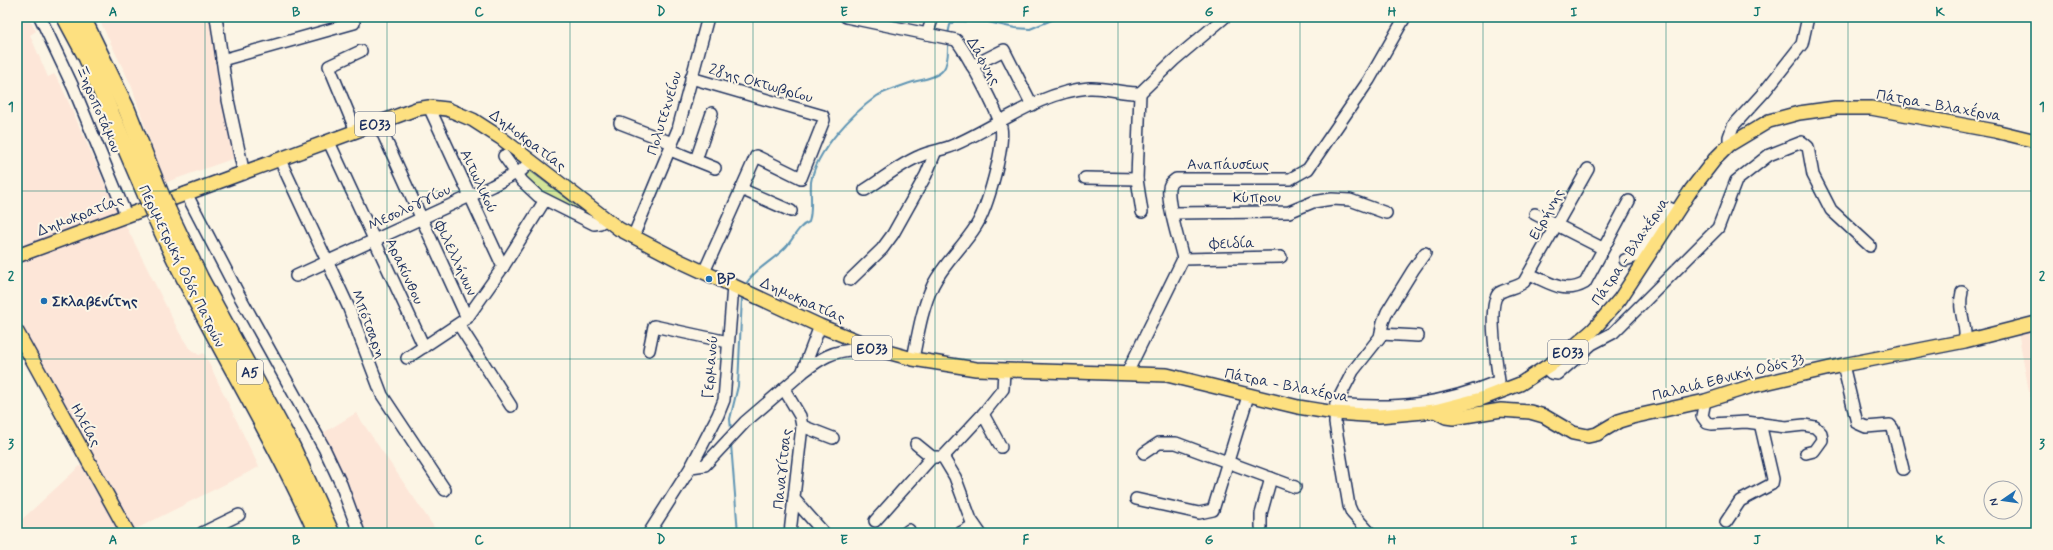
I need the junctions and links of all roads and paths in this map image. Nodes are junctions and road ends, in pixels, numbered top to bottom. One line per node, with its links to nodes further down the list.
1 (40, 17): 53 (street, Ξηροποτάμου)
2 (65, 17): 42 (highway, Περιμετρική Οδός Πατρών / Α5)
3 (82, 17): 42 (highway, Περιμετρική Οδός Πατρών / Α5)
4 (216, 17): 14 (street)
5 (708, 17): 16 (street, Πολυτεχνείου)
6 (846, 17): 12 (street, Δάφνης)
7 (933, 17): 12 (street)
8 (1225, 17): 17 (street)
9 (1405, 17): 51 (street, Αναπάυσεως)
10 (1808, 17): 27 (street)
11 (354, 23): 14 (street)
12 (928, 34): 15 (street, Δάφνης)
13 (361, 51): 24 (street)
14 (222, 60): 37 (street)
15 (972, 66): 18 (street); 21 (street, Δάφνης)
16 (690, 78): 28 (street, Πολυτεχνείου); 40 (street, 28ης Οκτωβρίου)
17 (1140, 93): 18 (street); 39 (street)
18 (1032, 105): 21 (street)
19 (429, 107): 22 (main road, Δημοκρατίας / ΕΟ33); 33 (main road, Δημοκρατίας / ΕΟ33); 44 (street, Αιτωλικού)
20 (712, 113): 32 (street)
21 (1000, 121): 29 (street); 87 (street)
22 (378, 123): 24 (main road, Δημοκρατίας / ΕΟ33); 55 (street, Φιλελλήνων)
23 (620, 123): 28 (street)
24 (356, 131): 26 (main road, Δημοκρατίας / ΕΟ33)
25 (2036, 141): 27 (main road, Πάτρα - Βλαχέρνα / ΕΟ33)
26 (330, 142): 31 (main road, Δημοκρατίας / ΕΟ33); 59 (street, Αρακύνθου)
27 (1729, 145): 49 (main road, Πάτρα - Βλαχέρνα / ΕΟ33)
28 (671, 146): 32 (street); 58 (street, Πολυτεχνείου)
29 (935, 152): 41 (street); 72 (street)
30 (504, 156): 36 (street)
31 (280, 160): 37 (main road, Δημοκρατίας / ΕΟ33); 67 (street, Μπότσαρη)
32 (696, 160): 34 (street)
33 (531, 161): 36 (street, Μεσολογγίου); 56 (main road, Δημοκρατίας / ΕΟ33)
34 (715, 168)
35 (1588, 168): 57 (street, Ειρήνης)
36 (516, 173): 44 (street, Μεσολογγίου); 45 (street)
37 (244, 174): 43 (main road, Δημοκρατίας / ΕΟ33)
38 (1085, 178): 39 (street)
39 (1137, 179): 48 (street)
40 (741, 189): 47 (street); 69 (street)
41 (865, 190)
42 (152, 191): 54 (highway, Περιμετρική Οδός Πατρών / Α5, bridge)
43 (186, 193): 53 (main road, Δημοκρατίας / ΕΟ33); 125 (street)
44 (469, 196): 55 (street, Μεσολογγίου); 68 (street, Αιτωλικού)
45 (545, 200): 56 (street); 68 (street)
46 (1629, 201): 61 (street)
47 (791, 211)
48 (1142, 212)
49 (1677, 212): 66 (street); 89 (main road, Πάτρα - Βλαχέρνα / ΕΟ33)
50 (1386, 213): 51 (street, Κύπρου)
51 (1172, 214): 65 (street, Αναπάυσεως)
52 (1535, 214): 57 (street)
53 (126, 215): 63 (main road, Δημοκρατίας / ΕΟ33)
54 (162, 215): 123 (highway, Περιμετρική Οδός Πατρών / Α5); 124 (highway, Περιμετρική Οδός Πατρών / Α5)
55 (421, 219): 59 (street, Μεσολογγίου); 75 (street, Φιλελλήνων)
56 (605, 220): 58 (main road, Δημοκρατίας / ΕΟ33)
57 (1557, 225): 61 (street); 70 (street, Ειρήνης)
58 (633, 237): 69 (main road, Δημοκρατίας / ΕΟ33)
59 (374, 240): 67 (street, Μεσολογγίου); 83 (street, Αρακύνθου)
60 (1870, 246): 89 (street)
61 (1602, 248): 70 (street)
62 (1425, 253): 79 (street)
63 (17, 256)
64 (1281, 257): 65 (street, Φειδία)
65 (1183, 259): 92 (street)
66 (1625, 260)
67 (327, 262): 71 (street, Μεσολογγίου); 113 (street, Μπότσαρη)
68 (503, 267): 75 (street)
69 (704, 272): 73 (main road, Δημοκρατίας / ΕΟ33)
70 (1529, 274): 97 (street, Ειρήνης)
71 (296, 276)
72 (850, 280)
73 (740, 289): 77 (main road, Δημοκρατίας / ΕΟ33); 82 (street, Γερμανού)
74 (1962, 292): 81 (street)
75 (463, 322): 83 (street); 96 (street, Φιλελλήνων)
76 (2036, 323): 81 (main road, Παλαιά Εθνική Οδός 33)
77 (820, 326): 87 (main road, Δημοκρατίας / ΕΟ33); 91 (street)
78 (17, 332): 121 (main road, Ηλείας)
79 (1381, 334): 80 (street); 97 (street)
80 (1418, 336)
81 (1965, 341): 88 (main road, Παλαιά Εθνική Οδός 33)
82 (728, 342): 84 (street); 109 (street, Γερμανού)
83 (424, 347): 86 (street)
84 (649, 350)
85 (855, 350): 91 (street)
86 (406, 358)
87 (913, 359): 90 (main road, Δημοκρατίας / ΕΟ33)
88 (1843, 365): 95 (main road, Παλαιά Εθνική Οδός 33); 110 (street)
89 (1546, 368): 98 (main road, Πάτρα - Βλαχέρνα / ΕΟ33)
90 (1004, 371): 92 (main road, Πάτρα - Βλαχέρνα / ΕΟ33); 99 (street)
91 (802, 373): 93 (street)
92 (1127, 373): 94 (main road, Πάτρα - Βλαχέρνα / ΕΟ33)
93 (784, 389): 101 (street, Παναγίτσας); 109 (street)
94 (1248, 396): 97 (main road, Πάτρα - Βλαχέρνα / ΕΟ33); 108 (street)
95 (1705, 401): 98 (main road, Παλαιά Εθνική Οδός 33); 100 (street)
96 (511, 406)
97 (1336, 409): 98 (main road, Πάτρα - Βλαχέρνα / ΕΟ33); 130 (street)
98 (1435, 411)
99 (983, 414): 104 (street); 107 (street)
100 (1760, 423): 106 (street); 118 (street)
101 (802, 426): 102 (street); 114 (street, Παναγίτσας)
102 (833, 438)
103 (916, 444): 107 (street)
104 (1002, 448)
105 (1144, 453): 108 (street)
106 (1806, 453)
107 (937, 457): 117 (street); 120 (street)
108 (1228, 462): 111 (street); 115 (street)
109 (691, 467): 126 (street, Γερμανού)
110 (1903, 469)
111 (1271, 478): 112 (street); 119 (street)
112 (1295, 487)
113 (445, 490)
114 (794, 499): 127 (street, Παναγίτσας); 128 (street)
115 (1136, 499)
116 (239, 515): 122 (street)
117 (875, 521)
118 (1726, 522)
119 (1261, 527)
120 (977, 529): 129 (street)
121 (128, 533)
122 (202, 533)
123 (317, 533)
124 (331, 533)
125 (359, 533)
126 (649, 533)
127 (790, 533)
128 (824, 533)
129 (960, 533)
130 (1370, 533)

